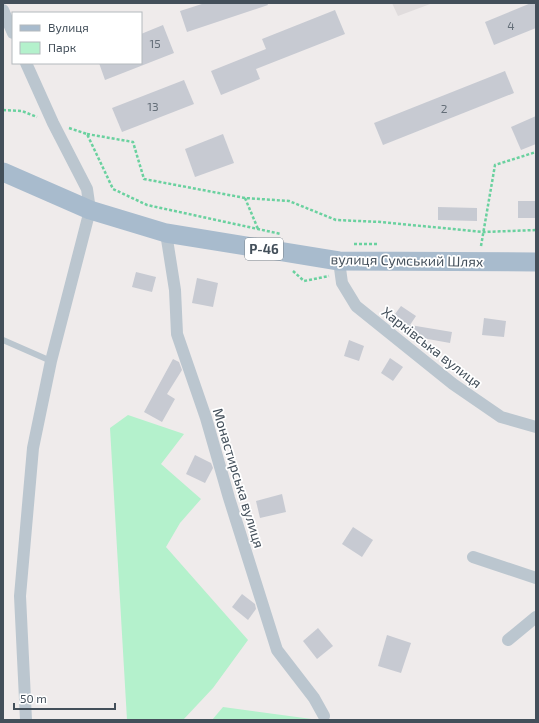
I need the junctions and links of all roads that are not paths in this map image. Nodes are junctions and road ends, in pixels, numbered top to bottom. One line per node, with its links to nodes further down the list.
1 (3, 10): 2 (street)
2 (12, 31)
3 (26, 64): 5 (street)
4 (3, 172): 5 (main road, вулиця Сумський Шлях / Р-46)
5 (90, 210): 6 (main road, вулиця Сумський Шлях / Р-46); 10 (street)
6 (166, 233): 7 (main road, вулиця Сумський Шлях / Р-46); 16 (street, Монастирська вулиця)
7 (339, 261): 8 (main road, вулиця Сумський Шлях / Р-46); 11 (street, Харківська вулиця)
8 (536, 262)
9 (3, 340): 10 (lane)
10 (51, 361): 17 (street)
11 (536, 427)
12 (473, 557): 13 (street)
13 (536, 578)
14 (536, 617): 15 (street)
15 (508, 640)
16 (324, 716)
17 (26, 720)

